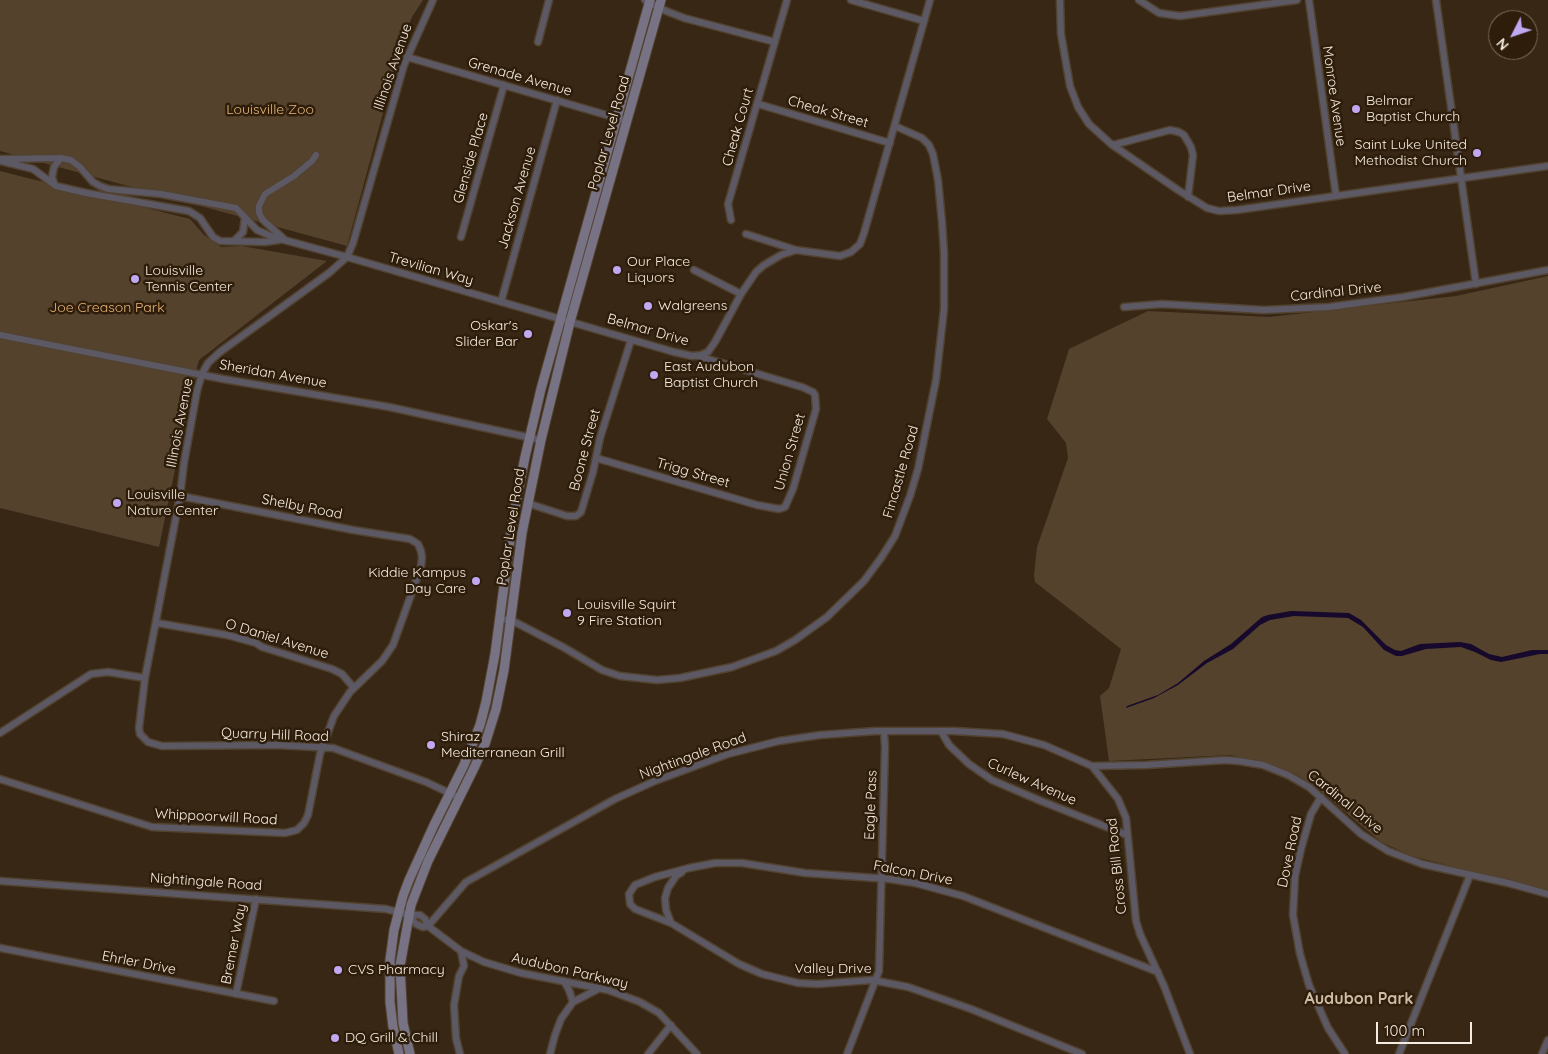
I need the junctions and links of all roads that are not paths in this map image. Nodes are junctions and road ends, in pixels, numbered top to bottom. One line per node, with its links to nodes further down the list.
1 (433, 0): 16 (street, Illinois Avenue)
2 (549, 0): 14 (street)
3 (787, 0): 15 (street, Cheak Court)
4 (851, 0): 13 (street)
5 (930, 0): 13 (street)
6 (1060, 0): 24 (street, Belmar Drive)
7 (1139, 0): 8 (street)
8 (1297, 0)
9 (1309, 0): 31 (street, Monroe Avenue)
10 (1436, 0): 29 (street)
11 (648, 1): 12 (street); 20 (main road, Poplar Level Road)
12 (660, 4): 15 (street); 21 (main road, Poplar Level Road)
13 (924, 21): 22 (street)
14 (538, 42)
15 (775, 42): 19 (street, Cheak Court)
16 (407, 57): 17 (street, Grenade Avenue); 40 (street, Illinois Avenue)
17 (504, 85): 18 (street, Grenade Avenue); 36 (street, Glenside Place)
18 (557, 100): 20 (street, Grenade Avenue); 45 (street, Jackson Avenue)
19 (758, 104): 23 (street, Cheak Street); 34 (street, Cheak Court)
20 (616, 117): 21 (street, Grenade Avenue); 47 (main road, Poplar Level Road)
21 (627, 121): 48 (main road, Poplar Level Road)
22 (895, 126): 23 (street); 61 (street, Fincastle Road)
23 (890, 144): 39 (street)
24 (1113, 145): 32 (street, Belmar Drive); 32 (street)
25 (316, 155): 37 (street)
26 (61, 158): 27 (street, Trevilian Way); 30 (street); 33 (street, Trevilian Way)
27 (0, 160): 30 (street, Trevilian Way)
28 (1548, 166): 29 (street, Belmar Drive)
29 (1462, 178): 31 (street, Belmar Drive); 43 (street)
30 (56, 186): 38 (street, Trevilian Way)
31 (1336, 196): 32 (street, Belmar Drive)
32 (1188, 197)
33 (244, 217): 37 (street, Trevilian Way); 38 (street)
34 (731, 220)
35 (746, 234): 39 (street)
36 (462, 237)
37 (285, 240): 38 (street, Trevilian Way); 40 (street, Trevilian Way)
38 (234, 241)
39 (796, 250): 44 (street, Belmar Drive)
40 (347, 257): 45 (street, Trevilian Way); 52 (street, Illinois Avenue)
41 (694, 270): 44 (street)
42 (1548, 270): 43 (street, Cardinal Drive)
43 (1476, 284): 46 (street, Cardinal Drive)
44 (741, 294): 51 (street, Belmar Drive)
45 (501, 302): 47 (street, Trevilian Way)
46 (1124, 307)
47 (560, 319): 48 (street, Trevilian Way); 53 (main road, Poplar Level Road)
48 (570, 322): 50 (street, Belmar Drive); 54 (main road, Poplar Level Road)
49 (0, 335): 52 (street, Sheridan Avenue)
50 (632, 340): 51 (street, Belmar Drive); 55 (street, Boone Street)
51 (696, 356): 58 (street, Union Street)
52 (202, 374): 53 (street, Sheridan Avenue); 56 (street, Illinois Avenue)
53 (530, 438): 54 (street, Sheridan Avenue); 60 (main road, Poplar Level Road)
54 (541, 440): 57 (main road, Poplar Level Road)
55 (596, 458): 57 (street, Boone Street); 58 (street, Trigg Street)
56 (180, 496): 59 (street, Shelby Road); 62 (street, Illinois Avenue)
57 (527, 503): 61 (main road, Poplar Level Road)
58 (782, 508)
59 (418, 544): 64 (street, Whippoorwill Road)
60 (500, 619): 61 (street, Fincastle Road); 71 (main road, Poplar Level Road)
61 (510, 620): 73 (main road, Poplar Level Road)
62 (157, 623): 63 (street, Illinois Avenue); 64 (street, O Daniel Avenue)
63 (145, 678): 67 (street); 68 (street, Quarry Hill Road)
64 (354, 688): 68 (street, Whippoorwill Road)
65 (884, 731): 66 (street, Nightingale Road); 77 (street, Eagle Pass); 85 (street, Nightingale Road)
66 (941, 731): 69 (street, Nightingale Road); 74 (street, Curlew Avenue)
67 (0, 733)
68 (323, 747): 70 (street, Whippoorwill Road); 71 (street, Quarry Hill Road)
69 (1092, 766): 72 (street, Cardinal Drive); 74 (street, Cross Bill Road)
70 (0, 779)
71 (450, 793): 73 (street, Quarry Hill Road); 82 (main road, Poplar Level Road)
72 (1320, 797): 76 (street, Cardinal Drive); 108 (street, Dove Road)
73 (460, 798): 83 (main road, Poplar Level Road)
74 (1128, 835): 90 (street, Cross Bill Road)
75 (689, 868): 77 (street, Falcon Drive); 79 (street, Falcon Drive); 84 (street)
76 (1470, 875): 80 (street, Cardinal Drive); 109 (street)
77 (882, 878): 90 (street, Falcon Drive); 92 (street, Eagle Pass)
78 (0, 881): 81 (street, Nightingale Road)
79 (629, 894): 84 (street, Valley Drive)
80 (1548, 894)
81 (256, 899): 82 (street, Nightingale Road); 94 (street, Bremer Way)
82 (399, 912): 83 (street, Nightingale Road); 99 (main road, Poplar Level Road)
83 (409, 915): 85 (street, Audubon Parkway); 100 (main road, Poplar Level Road)
84 (671, 924): 92 (street, Valley Drive)
85 (428, 926): 87 (street, Audubon Parkway)
86 (0, 948): 94 (street, Ehrler Drive)
87 (461, 951): 88 (street, Audubon Parkway); 89 (street)
88 (477, 959): 89 (street); 91 (street, Audubon Parkway)
89 (464, 966): 101 (street)
90 (1158, 972): 107 (street, Cross Bill Road)
91 (564, 981): 93 (street, Audubon Parkway); 96 (street)
92 (876, 981): 105 (street, Eagle Pass); 106 (street, Valley Drive)
93 (600, 988): 96 (street); 97 (street, Audubon Parkway)
94 (236, 994): 95 (street, Ehrler Drive)
95 (274, 1001)
96 (573, 1002): 102 (street)
97 (671, 1025): 103 (street); 104 (street, Audubon Parkway)
98 (1548, 1040): 110 (street)
99 (399, 1054)
100 (410, 1054)
101 (460, 1054)
102 (550, 1054)
103 (648, 1054)
104 (698, 1054)
105 (847, 1054)
106 (1082, 1054)
107 (1190, 1054)
108 (1345, 1054)
109 (1399, 1054)
110 (1542, 1054)

